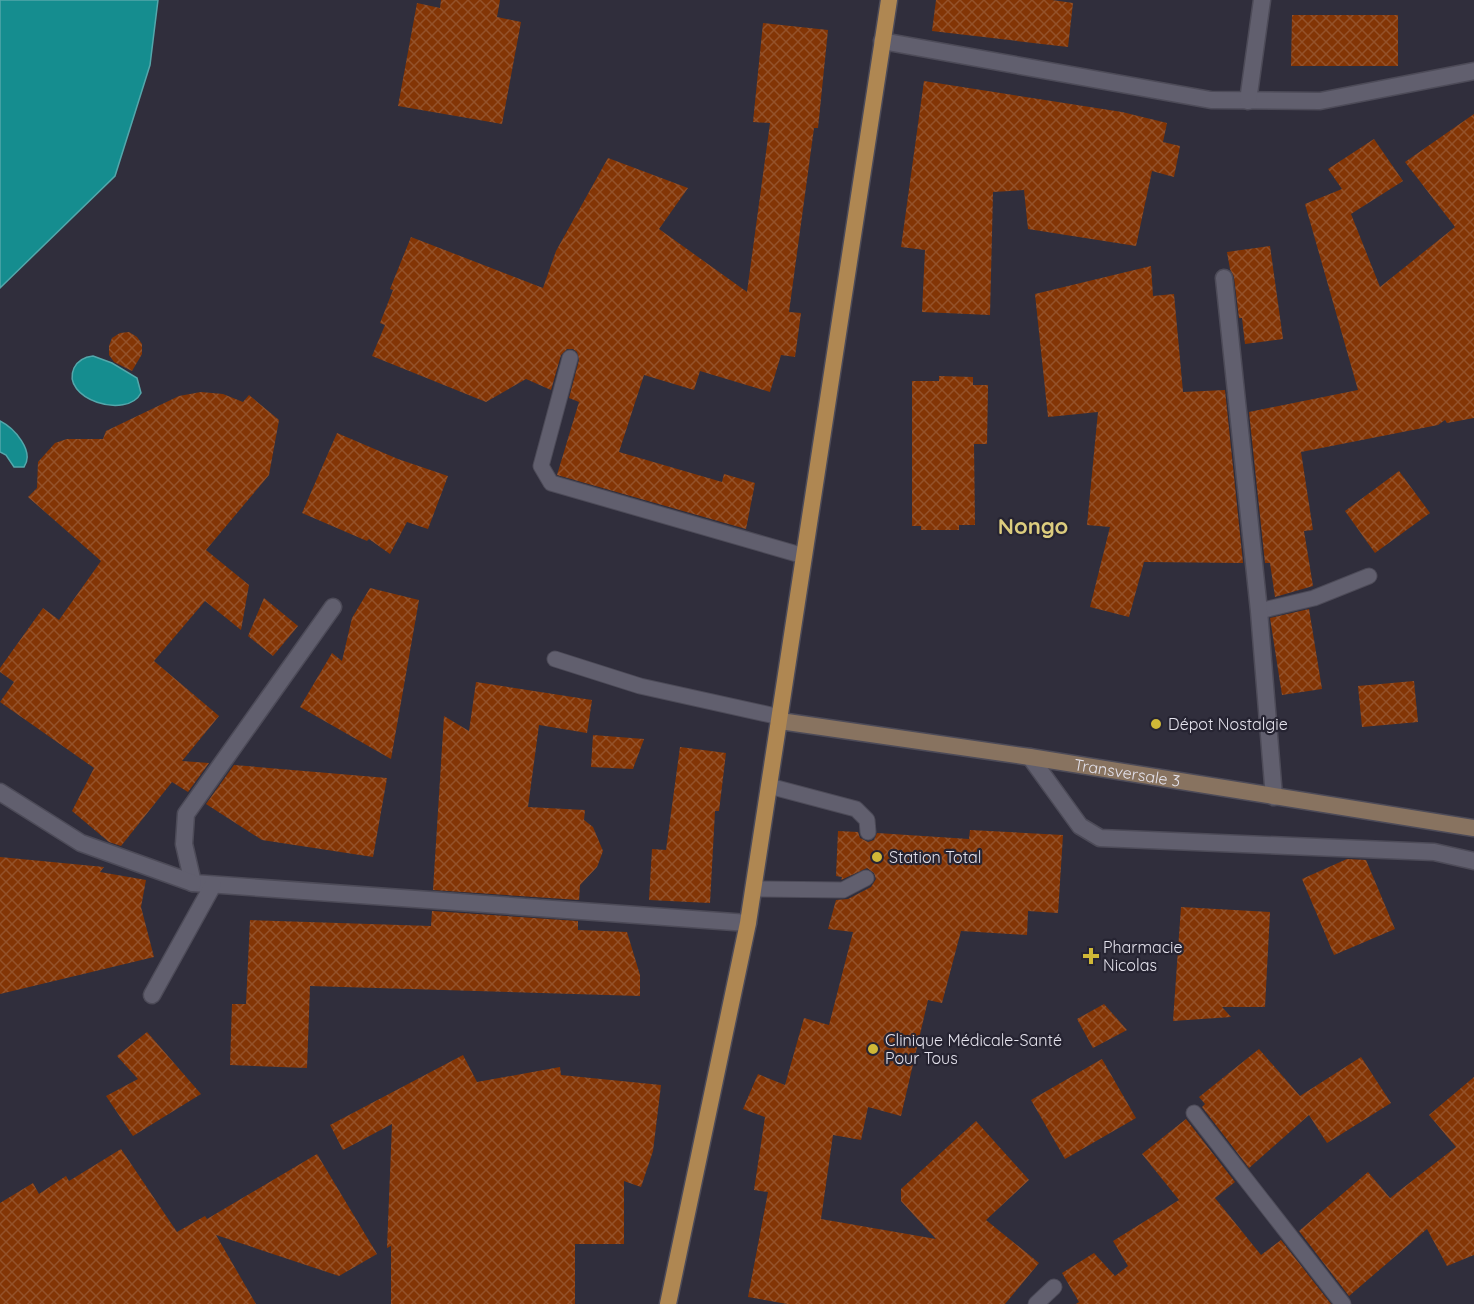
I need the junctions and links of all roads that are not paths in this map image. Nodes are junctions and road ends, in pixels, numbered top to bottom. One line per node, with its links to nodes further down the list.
1 (889, 0): 3 (main road)
2 (1262, 0): 5 (street)
3 (882, 40): 5 (street); 8 (main road)
4 (1474, 71): 5 (street)
5 (1248, 101)
6 (1224, 278): 11 (street)
7 (570, 358): 8 (lane)
8 (804, 556): 13 (main road)
9 (1370, 576): 11 (lane)
10 (333, 607): 22 (street)
11 (1259, 611): 17 (street)
12 (555, 659): 13 (lane)
13 (780, 719): 14 (main road, Transversale 3); 15 (main road)
14 (1030, 757): 17 (main road, Transversale 3); 20 (street)
15 (770, 786): 19 (lane); 24 (main road)
16 (0, 792): 22 (street)
17 (1274, 797): 18 (main road, Transversale 3)
18 (1474, 828)
19 (868, 832)
20 (1474, 861)
21 (866, 878): 24 (lane)
22 (193, 883): 23 (street)
23 (213, 885): 25 (street); 26 (street)
24 (753, 890): 25 (main road)
25 (748, 923): 29 (main road)
26 (152, 995)
27 (1194, 1113): 31 (lane)
28 (1054, 1287): 30 (lane)
29 (668, 1304)
30 (1036, 1304)
31 (1343, 1304)

